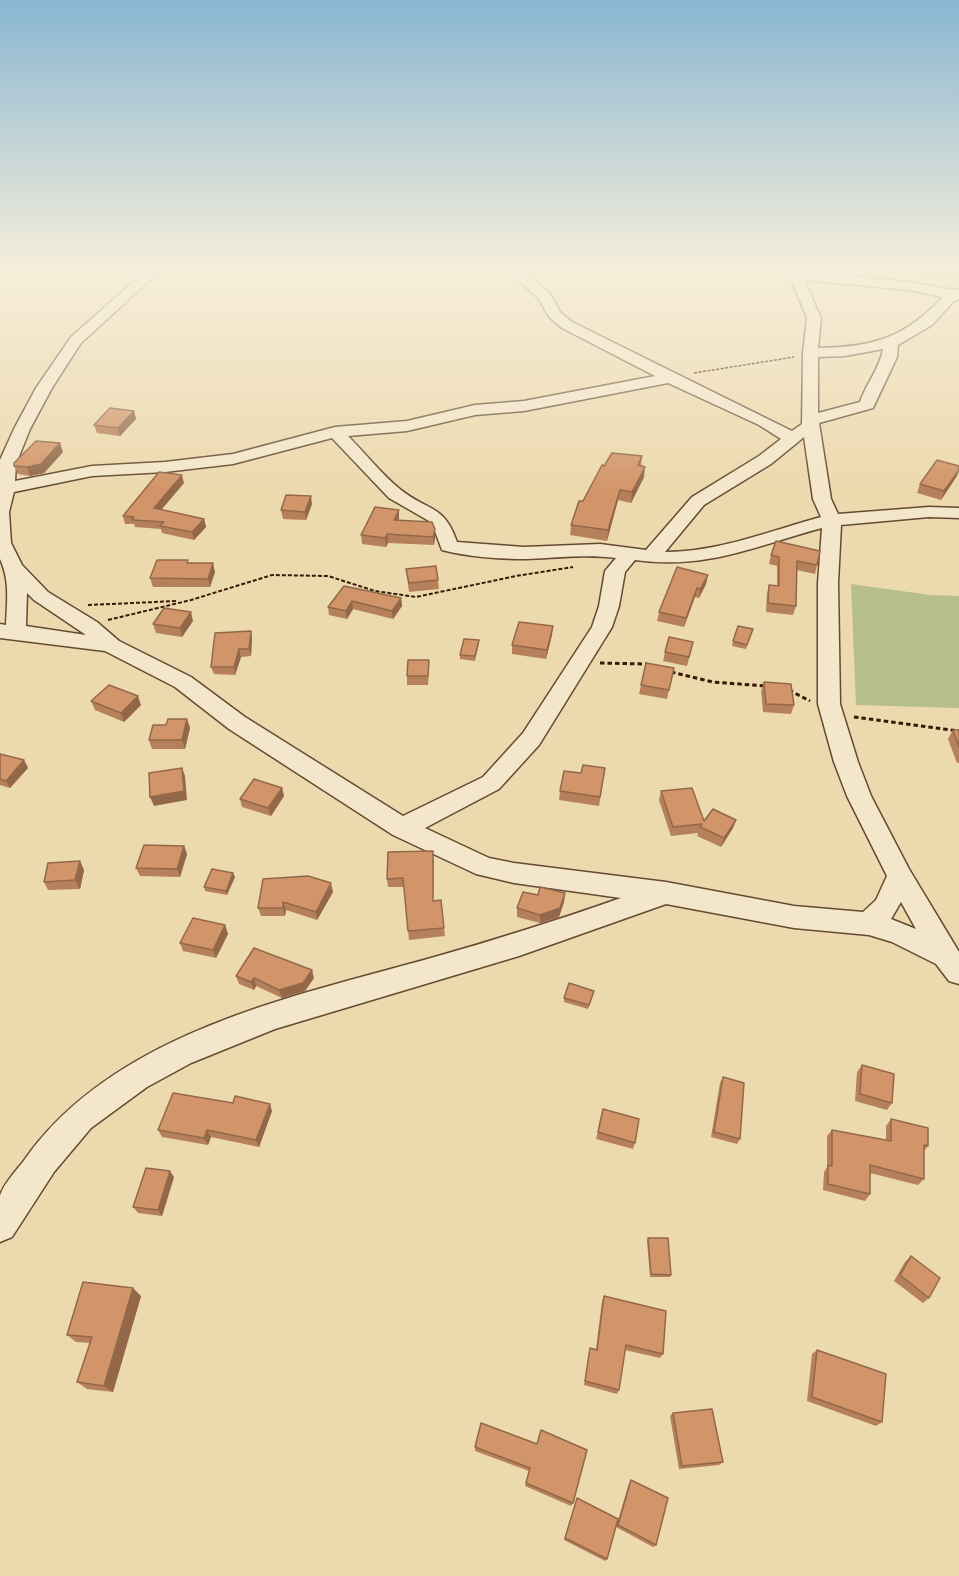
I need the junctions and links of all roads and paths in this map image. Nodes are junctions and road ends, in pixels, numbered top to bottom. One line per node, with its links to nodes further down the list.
1 (891, 342): 8 (street)
2 (74, 343): 11 (street)
3 (601, 343): 7 (street)
4 (811, 343): 6 (street)
5 (888, 343): 6 (street)
6 (810, 353): 7 (path); 8 (street)
7 (670, 378): 9 (street); 10 (street)
8 (810, 422): 10 (street); 13 (street)
9 (335, 432): 11 (street); 14 (street)
10 (792, 438): 14 (street)
11 (6, 488): 16 (street)
12 (959, 513): 13 (street)
13 (831, 520): 14 (street); 27 (street)
14 (640, 556): 22 (street)
15 (577, 566): 17 (path)
16 (10, 578): 18 (street); 19 (street)
17 (191, 600): 18 (path); 18 (path)
18 (89, 616): 20 (street); 21 (street)
19 (8, 632): 20 (street)
20 (62, 637): 21 (street)
21 (112, 646): 29 (street)
22 (581, 664): 23 (path); 29 (street)
23 (651, 665)
24 (669, 671): 25 (path)
25 (771, 687)
26 (782, 689): 27 (path)
27 (829, 704): 28 (path); 30 (street)
28 (959, 731)
29 (402, 828): 31 (street)
30 (900, 876): 32 (street); 33 (street)
31 (666, 893): 32 (street); 34 (street)
32 (869, 924): 33 (street)
33 (953, 964)
34 (0, 1225)

